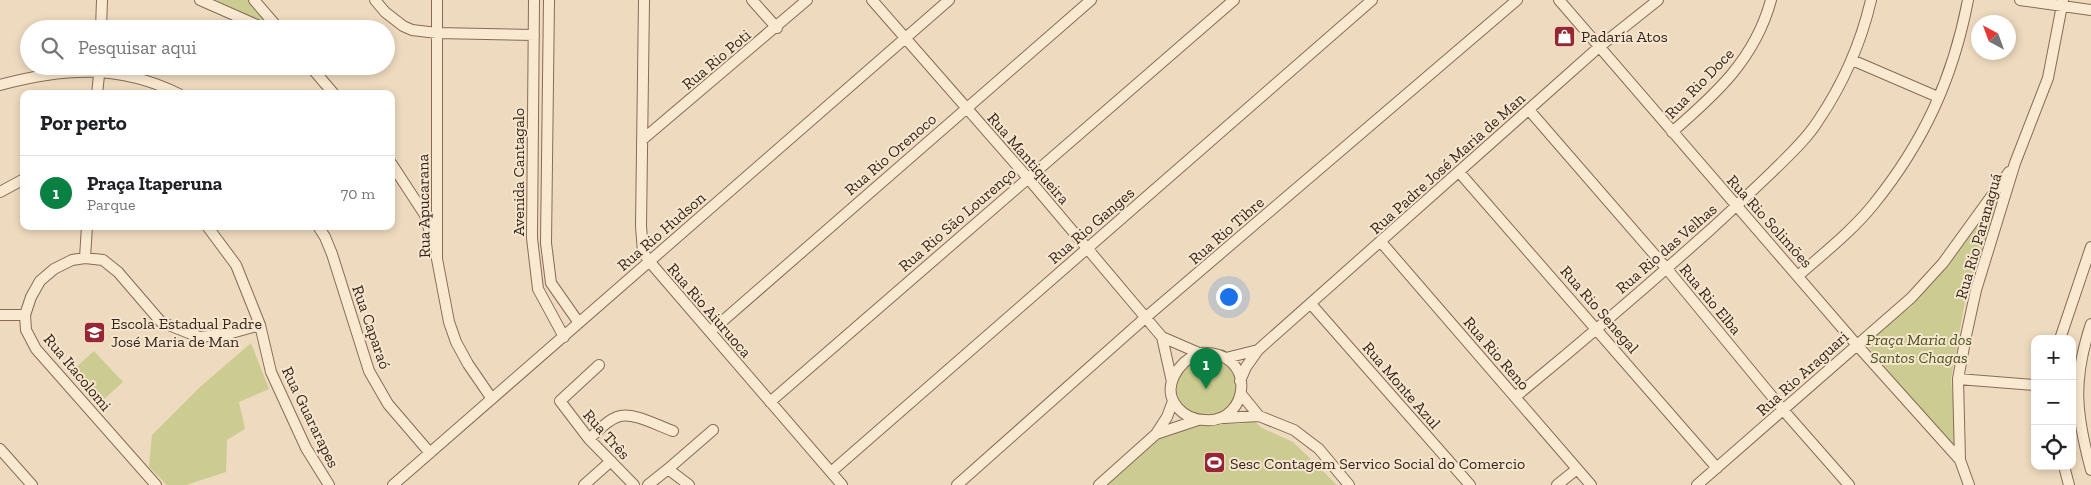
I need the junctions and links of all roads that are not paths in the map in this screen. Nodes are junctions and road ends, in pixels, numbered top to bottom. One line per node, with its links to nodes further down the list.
1 (102, 0): 25 (street)
2 (254, 0): 27 (street)
3 (375, 0): 29 (street)
4 (437, 0): 31 (street, Rua Apucarana)
5 (534, 0): 32 (street, Avenida Cantagalo)
6 (549, 0): 71 (street, Avenida Cantagalo)
7 (644, 0): 48 (street, Rua Rio Aiuruoca)
8 (752, 0): 30 (street)
9 (807, 0): 30 (street, Rua Rio Poti)
10 (872, 0): 33 (street, Rua Mantiqueira)
11 (949, 0): 33 (street, Rua Rio Hudson)
12 (1091, 0): 45 (street, Rua Rio Orenoco)
13 (1234, 0): 52 (street, Rua Rio São Lourenço)
14 (1372, 0): 61 (street, Rua Rio Ganges)
15 (1517, 0): 70 (street, Rua Rio Tibre)
16 (1559, 0): 34 (street, Rua Rio Solimões)
17 (1658, 0): 34 (street, Rua Padre José Maria de Man)
18 (1771, 0): 47 (street, Rua Rio Doce)
19 (1872, 0): 35 (street, Rua Rio das Velhas)
20 (1968, 0): 44 (street)
21 (2020, 0): 23 (street)
22 (207, 1): 26 (street)
23 (2063, 3): 24 (street); 49 (street, Rua Rio Paranaguá)
24 (2091, 10)
25 (101, 20)
26 (247, 20)
27 (271, 20)
28 (395, 20): 31 (street)
29 (395, 20)
30 (777, 28): 48 (street, Rua Rio Poti)
31 (437, 33): 32 (street); 63 (street, Rua Apucarana)
32 (534, 35): 77 (street, Avenida Cantagalo)
33 (905, 37): 45 (street, Rua Mantiqueira); 64 (street, Rua Rio Hudson)
34 (1599, 47): 46 (street, Rua Padre José Maria de Man); 47 (street, Rua Rio Solimões)
35 (1852, 60): 44 (street); 55 (street, Rua Rio das Velhas)
36 (36, 75): 40 (street)
37 (99, 75): 41 (street)
38 (134, 75): 42 (street)
39 (318, 75): 43 (street)
40 (0, 85)
41 (98, 90)
42 (172, 90)
43 (331, 90)
44 (1938, 97): 66 (street)
45 (966, 108): 52 (street, Rua Mantiqueira); 75 (street, Rua Rio Orenoco)
46 (1529, 110): 51 (street, Rua Padre José Maria de Man); 65 (street, Rua Rio Elba)
47 (1672, 132): 55 (street, Rua Rio Solimões)
48 (642, 140): 64 (street, Rua Rio Aiuruoca)
49 (2015, 163): 79 (street, Rua Rio Araguari); 85 (street, Rua Rio Paranaguá)
50 (395, 169): 63 (street)
51 (1458, 172): 59 (street, Rua Padre José Maria de Man); 74 (street, Rua Rio Senegal)
52 (1027, 177): 61 (street, Rua Mantiqueira); 92 (street, Rua Rio São Lourenço)
53 (20, 181): 54 (street)
54 (0, 192)
55 (1737, 206): 65 (street, Rua Rio das Velhas); 66 (street, Rua Rio Solimões)
56 (87, 230): 62 (street)
57 (210, 230): 73 (street, Rua Guararapes)
58 (321, 230): 102 (street, Rua Caparaó)
59 (1381, 242): 67 (street, Rua Padre José Maria de Man); 89 (street, Rua Rio Reno)
60 (2091, 247): 76 (street)
61 (1086, 249): 70 (street, Rua Mantiqueira); 110 (street, Rua Rio Ganges)
62 (85, 258): 69 (street); 73 (street)
63 (437, 259): 90 (street, Rua Apucarana)
64 (648, 261): 71 (street, Rua Rio Hudson); 75 (street, Rua Rio Aiuruoca)
65 (1667, 269): 74 (street, Rua Rio das Velhas); 93 (street, Rua Rio Elba)
66 (1799, 275): 79 (street, Rua Rio Solimões)
67 (1311, 304): 80 (street, Rua Padre José Maria de Man); 124 (street, Rua Monte Azul)
68 (0, 314): 69 (street)
69 (25, 315): 113 (street, Rua Itacolomi)
70 (1145, 318): 78 (street, Rua Mantiqueira); 121 (street, Rua Rio Tibre)
71 (579, 323): 77 (street, Rua Rio Hudson)
72 (2091, 324): 109 (street)
73 (260, 325): 114 (street, Rua Guararapes)
74 (1598, 329): 89 (street, Rua Rio das Velhas); 105 (street, Rua Rio Senegal)
75 (710, 332): 92 (street, Rua Rio Aiuruoca)
76 (2061, 335)
77 (564, 337): 90 (street, Rua Rio Hudson)
78 (1162, 337): 81 (street, Rua Mantiqueira); 86 (street, Rua Mantiqueira)
79 (1856, 344): 93 (street, Rua Rio Araguari); 103 (street, Rua Rio Solimões)
80 (1258, 350): 82 (street, Rua Padre José Maria de Man); 84 (street, Rua Padre José Maria de Man)
81 (1199, 353): 82 (street); 86 (street)
82 (1226, 358): 84 (street)
83 (599, 365): 100 (street, Rua Três)
84 (1240, 380): 88 (street)
85 (1958, 380): 87 (street); 103 (street, Rua Rio Paranaguá)
86 (1172, 382): 91 (street)
87 (2031, 385)
88 (1240, 394): 94 (street); 95 (street)
89 (1515, 397): 107 (street, Rua Rio Reno)
90 (492, 400): 102 (street, Rua Rio Hudson)
91 (1173, 401): 96 (street); 99 (street)
92 (770, 402): 110 (street, Rua Rio Aiuruoca)
93 (1784, 411): 105 (street, Rua Rio Araguari); 111 (street, Rua Rio Elba)
94 (1259, 416): 95 (street); 123 (street)
95 (1222, 418): 96 (street)
96 (1198, 420): 99 (street)
97 (713, 430): 106 (street)
98 (673, 431): 100 (street)
99 (1156, 434): 122 (street)
100 (589, 439): 104 (street, Rua Três)
101 (0, 449): 112 (street)
102 (430, 453): 115 (street, Rua Rio Hudson)
103 (1960, 460): 128 (street, Rua Rio Paranaguá)
104 (611, 461): 116 (street); 117 (street, Rua Três)
105 (1717, 468): 127 (street, Rua Rio Araguari)
106 (668, 469): 118 (street); 119 (street)
107 (1576, 469): 125 (street); 126 (street, Rua Rio Reno)
108 (2065, 470): 129 (street)
109 (2091, 470)
110 (831, 472): 120 (street, Rua Rio Aiuruoca)
111 (1844, 483)
112 (32, 485)
113 (156, 485)
114 (329, 485)
115 (392, 485)
116 (584, 485)
117 (634, 485)
118 (648, 485)
119 (689, 485)
120 (842, 485)
121 (957, 485)
122 (1099, 485)
123 (1349, 485)
124 (1470, 485)
125 (1557, 485)
126 (1591, 485)
127 (1697, 485)
128 (1970, 485)
129 (2069, 485)

